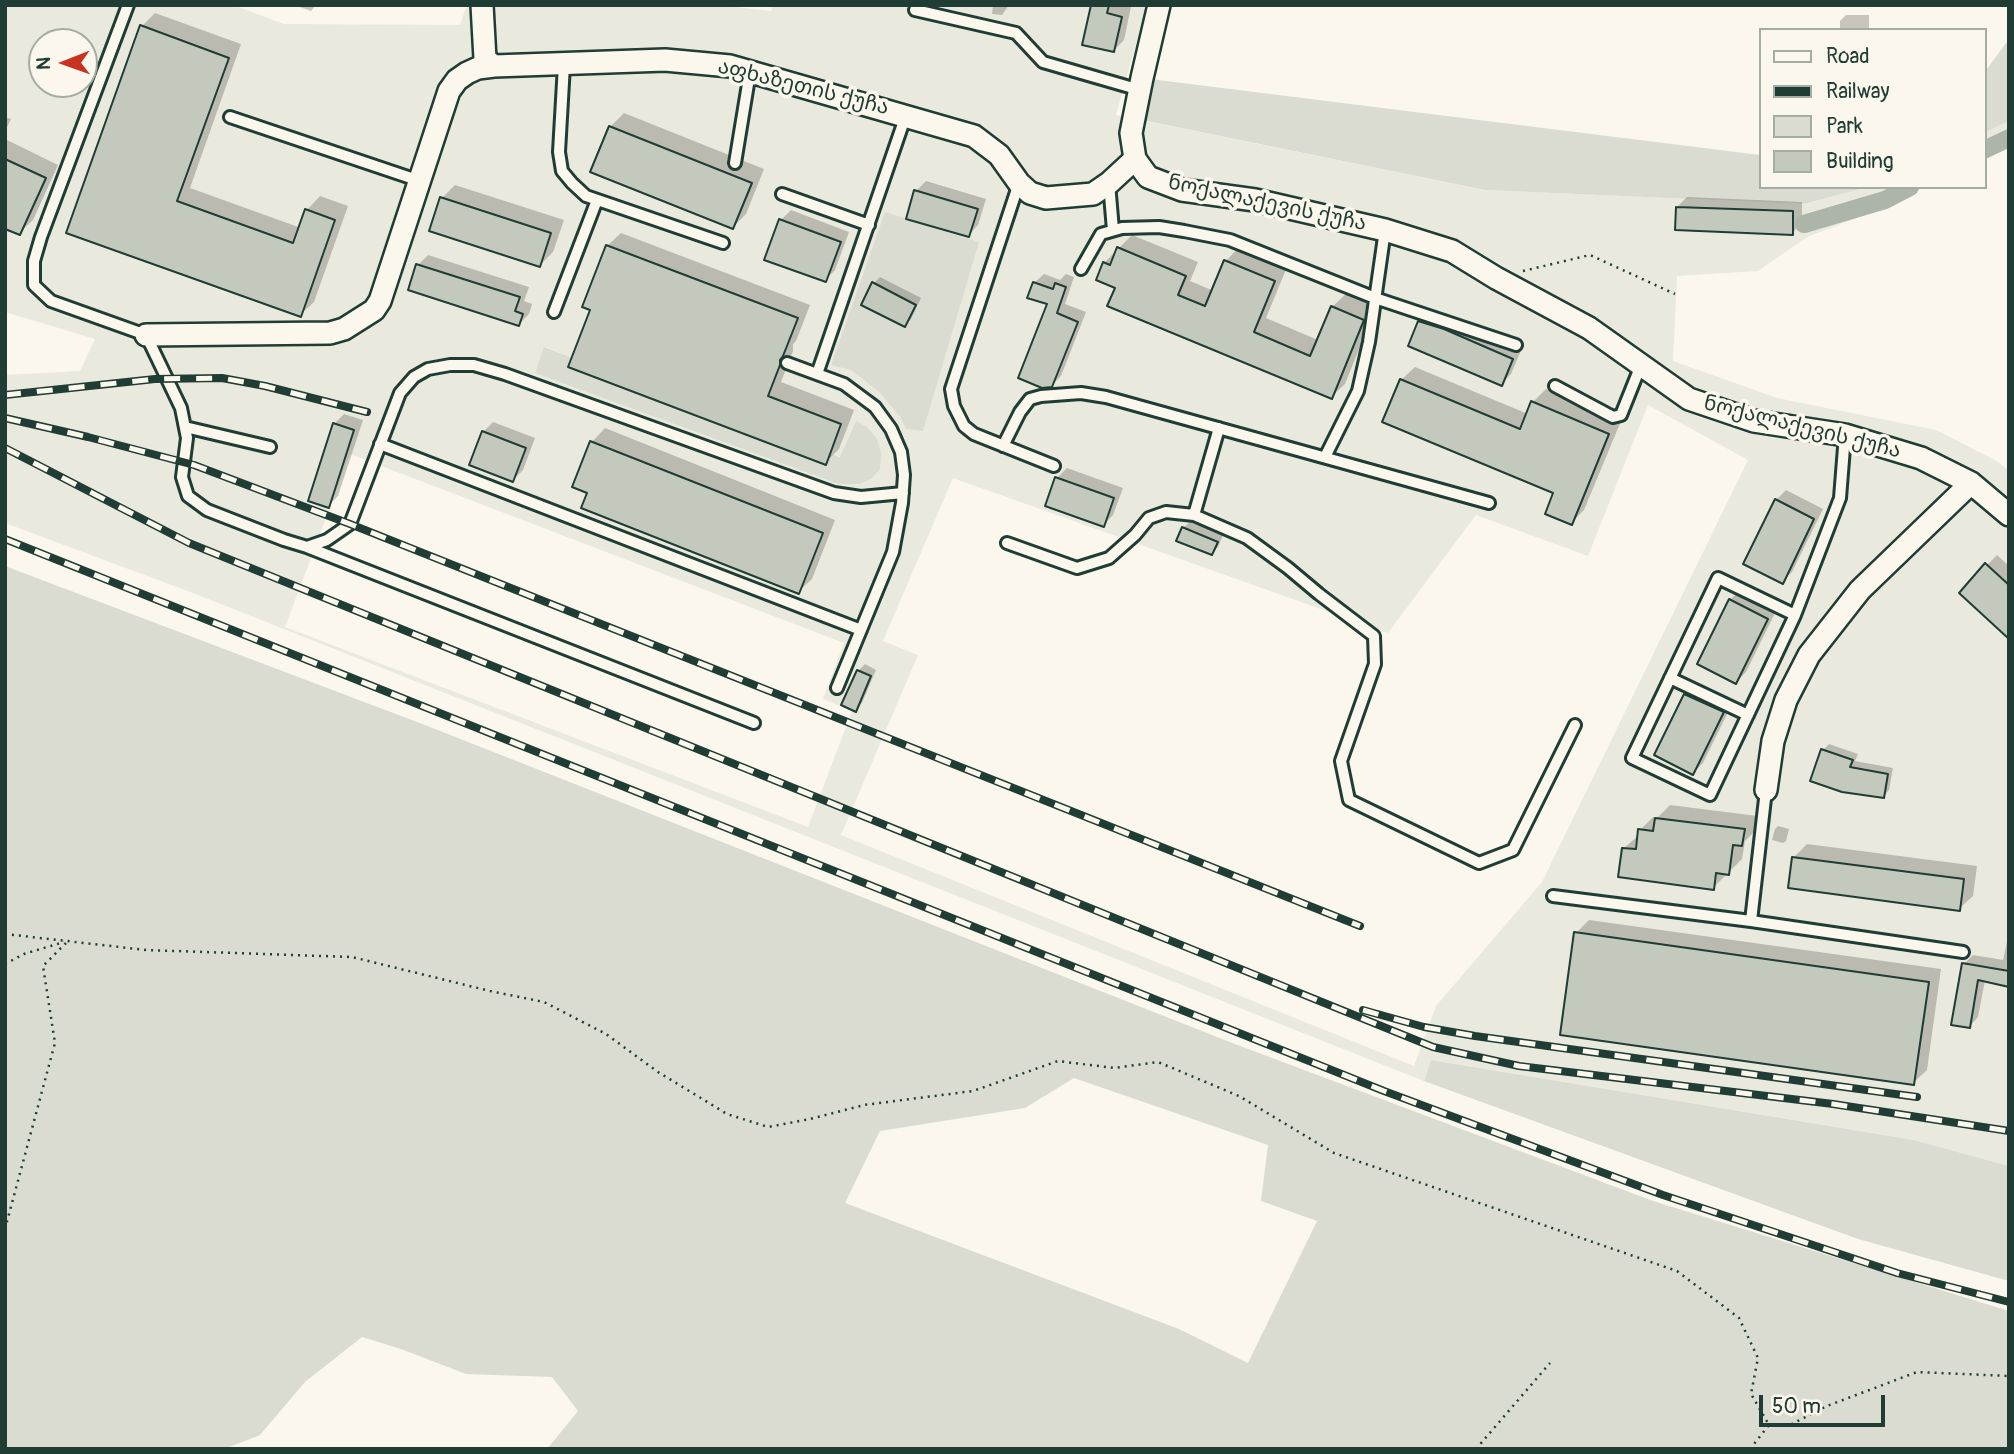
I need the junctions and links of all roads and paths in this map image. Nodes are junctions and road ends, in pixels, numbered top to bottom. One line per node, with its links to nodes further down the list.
1 (128, 5): 27 (lane)
2 (482, 5): 6 (street)
3 (1159, 5): 8 (street)
4 (915, 10): 8 (lane)
5 (565, 65): 6 (street, აფხაზეთის ქუჩა); 7 (street, აფხაზეთის ქუჩა); 17 (lane)
6 (494, 66): 13 (street, აფხაზეთის ქუჩა)
7 (750, 72): 9 (street, აფხაზეთის ქუჩა); 12 (lane)
8 (1140, 90): 11 (street)
9 (906, 115): 14 (street, აფხაზეთის ქუჩა); 18 (lane)
10 (230, 117): 13 (lane)
11 (1135, 159): 15 (street, აფხაზეთის ქუჩა); 20 (street, ნოქალაქევის ქუჩა)
12 (735, 163)
13 (419, 181): 27 (street, აფხაზეთის ქუჩა)
14 (1019, 183): 15 (street, აფხაზეთის ქუჩა); 37 (lane)
15 (1109, 183): 19 (lane)
16 (782, 194): 18 (lane)
17 (597, 200): 21 (lane); 26 (lane)
18 (869, 225): 31 (lane)
19 (1113, 230): 22 (lane); 25 (lane)
20 (1385, 230): 23 (street, ნოქალაქევის ქუჩა); 25 (lane)
21 (723, 243)
22 (1081, 269)
23 (1496, 278): 24 (path); 30 (street, ნოქალაქევის ქუჩა)
24 (1675, 294)
25 (1375, 298): 28 (lane); 39 (lane)
26 (554, 312)
27 (146, 335): 33 (lane)
28 (1516, 345)
29 (787, 363): 31 (lane)
30 (1641, 365): 32 (lane); 35 (street, ნოქალაქევის ქუჩა)
31 (817, 374): 42 (lane)
32 (1555, 386)
33 (185, 427): 38 (lane); 47 (lane)
34 (1219, 428): 37 (lane); 39 (lane); 44 (lane)
35 (1845, 435): 41 (street, ნოქალაქევის ქუჩა); 48 (lane)
36 (380, 444): 42 (lane); 47 (lane); 49 (lane)
37 (1003, 446): 40 (lane)
38 (270, 447)
39 (1325, 457): 43 (lane)
40 (1054, 466)
41 (1971, 483): 45 (street, ნოქალაქევის ქუჩა); 55 (street)
42 (903, 492): 49 (lane)
43 (1489, 503)
44 (1194, 515): 46 (lane); 54 (lane)
45 (2009, 515)
46 (1007, 543)
47 (307, 547): 53 (lane)
48 (1795, 615): 50 (lane); 52 (lane)
49 (861, 630): 51 (lane)
50 (1670, 678): 52 (lane); 52 (lane)
51 (838, 688)
52 (1748, 715)
53 (754, 723)
54 (1575, 725)
55 (1766, 790): 57 (lane)
56 (1553, 896): 57 (lane)
57 (1751, 921): 60 (lane)
58 (5, 934): 59 (path)
59 (67, 942): 61 (path); 62 (path); 65 (path)
60 (1963, 952)
61 (5, 964)
62 (5, 1229)
63 (1550, 1363): 66 (path)
64 (2009, 1376): 65 (path)
65 (1769, 1425): 67 (path)
66 (1476, 1449)
67 (1750, 1449)

